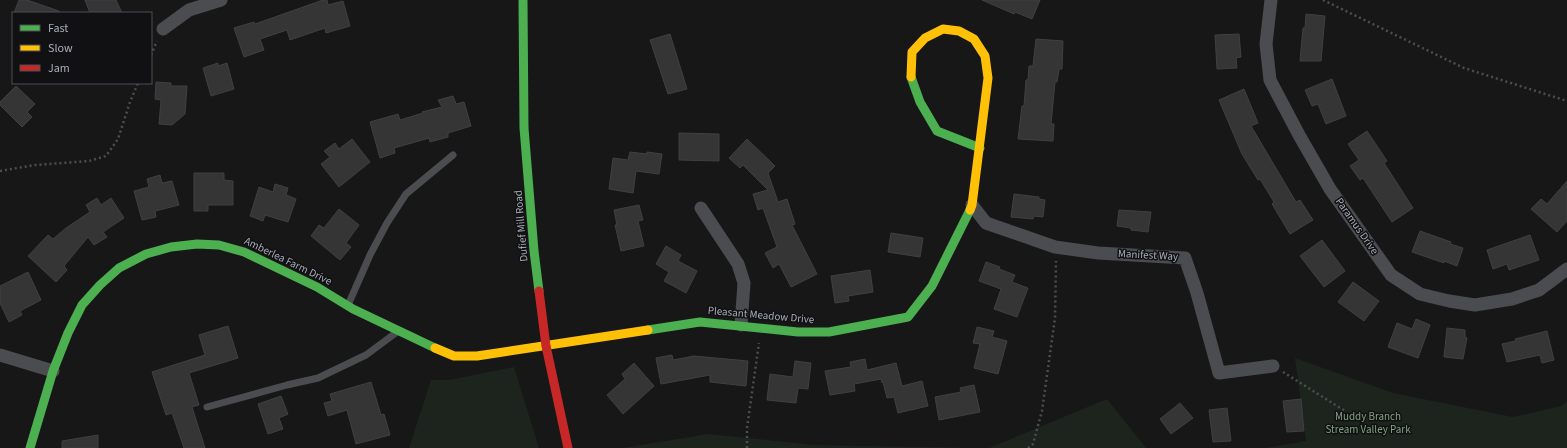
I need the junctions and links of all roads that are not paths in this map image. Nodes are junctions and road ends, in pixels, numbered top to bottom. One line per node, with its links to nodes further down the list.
1 (221, 0): 4 (street)
2 (524, 0): 13 (street, Dufief Mill Road)
3 (1271, 0): 9 (street, Paramus Drive)
4 (162, 29)
5 (980, 148): 5 (street, Pleasant Meadow Drive); 7 (street, Pleasant Meadow Drive)
6 (453, 155): 10 (lane)
7 (972, 205): 11 (street, Pleasant Meadow Drive); 15 (street, Manifest Way)
8 (701, 208): 11 (street)
9 (1567, 269)
10 (348, 305): 12 (street, Amberlea Farm Drive); 16 (street, Amberlea Farm Drive)
11 (741, 325): 13 (street, Pleasant Meadow Drive)
12 (399, 331): 13 (street, Amberlea Farm Drive); 17 (lane)
13 (546, 346): 19 (street, Dufief Mill Road)
14 (0, 355): 16 (street)
15 (1273, 366)
16 (54, 371): 18 (street, Amberlea Farm Drive)
17 (207, 407)
18 (30, 448)
19 (568, 448)

